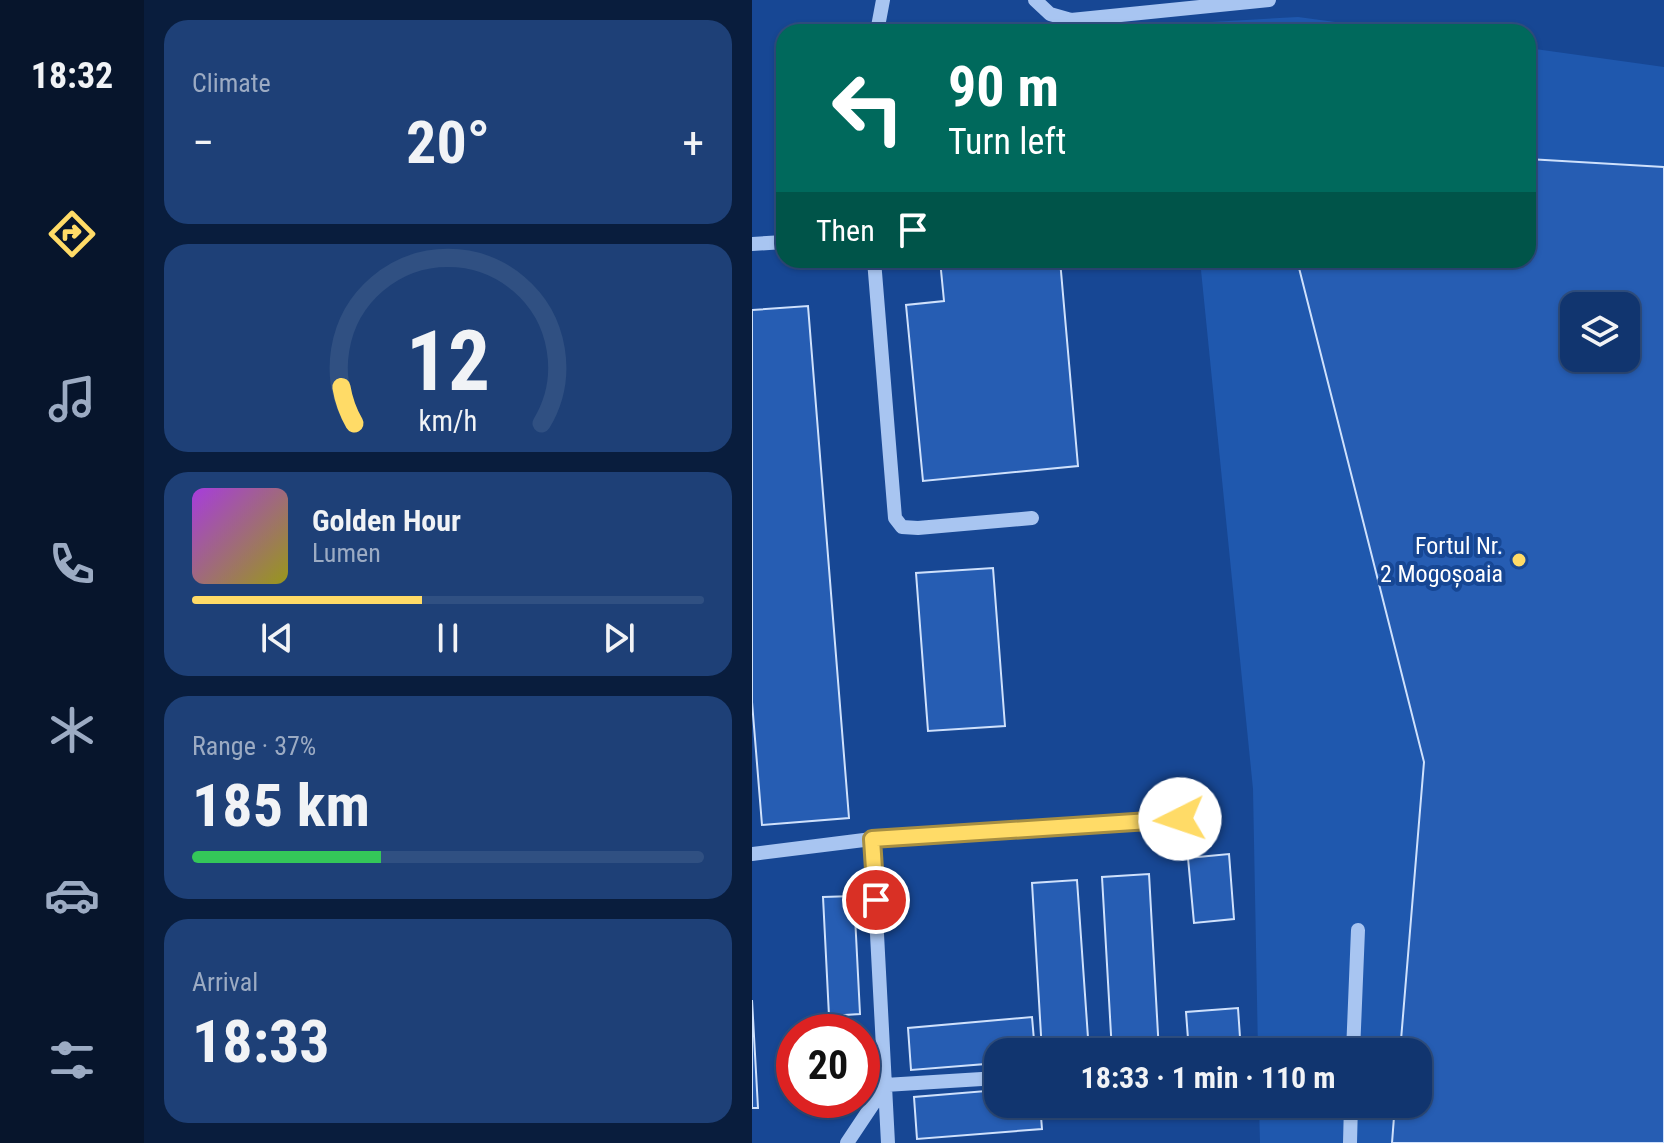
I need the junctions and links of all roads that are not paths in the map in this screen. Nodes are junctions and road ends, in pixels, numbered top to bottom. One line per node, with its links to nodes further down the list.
1 (883, 0): 4 (lane)
2 (1035, 0): 3 (lane)
3 (1269, 0)
4 (878, 24)
5 (776, 242): 6 (lane)
6 (752, 244)
7 (875, 268): 8 (lane)
8 (1032, 518)
9 (1180, 819): 10 (lane)
10 (872, 839): 11 (lane); 15 (lane)
11 (752, 854)
12 (1358, 930): 13 (lane)
13 (1354, 1038)
14 (984, 1079): 15 (lane)
15 (885, 1085): 17 (lane); 18 (lane)
16 (1351, 1118): 19 (lane)
17 (847, 1143)
18 (888, 1143)
19 (1350, 1143)

